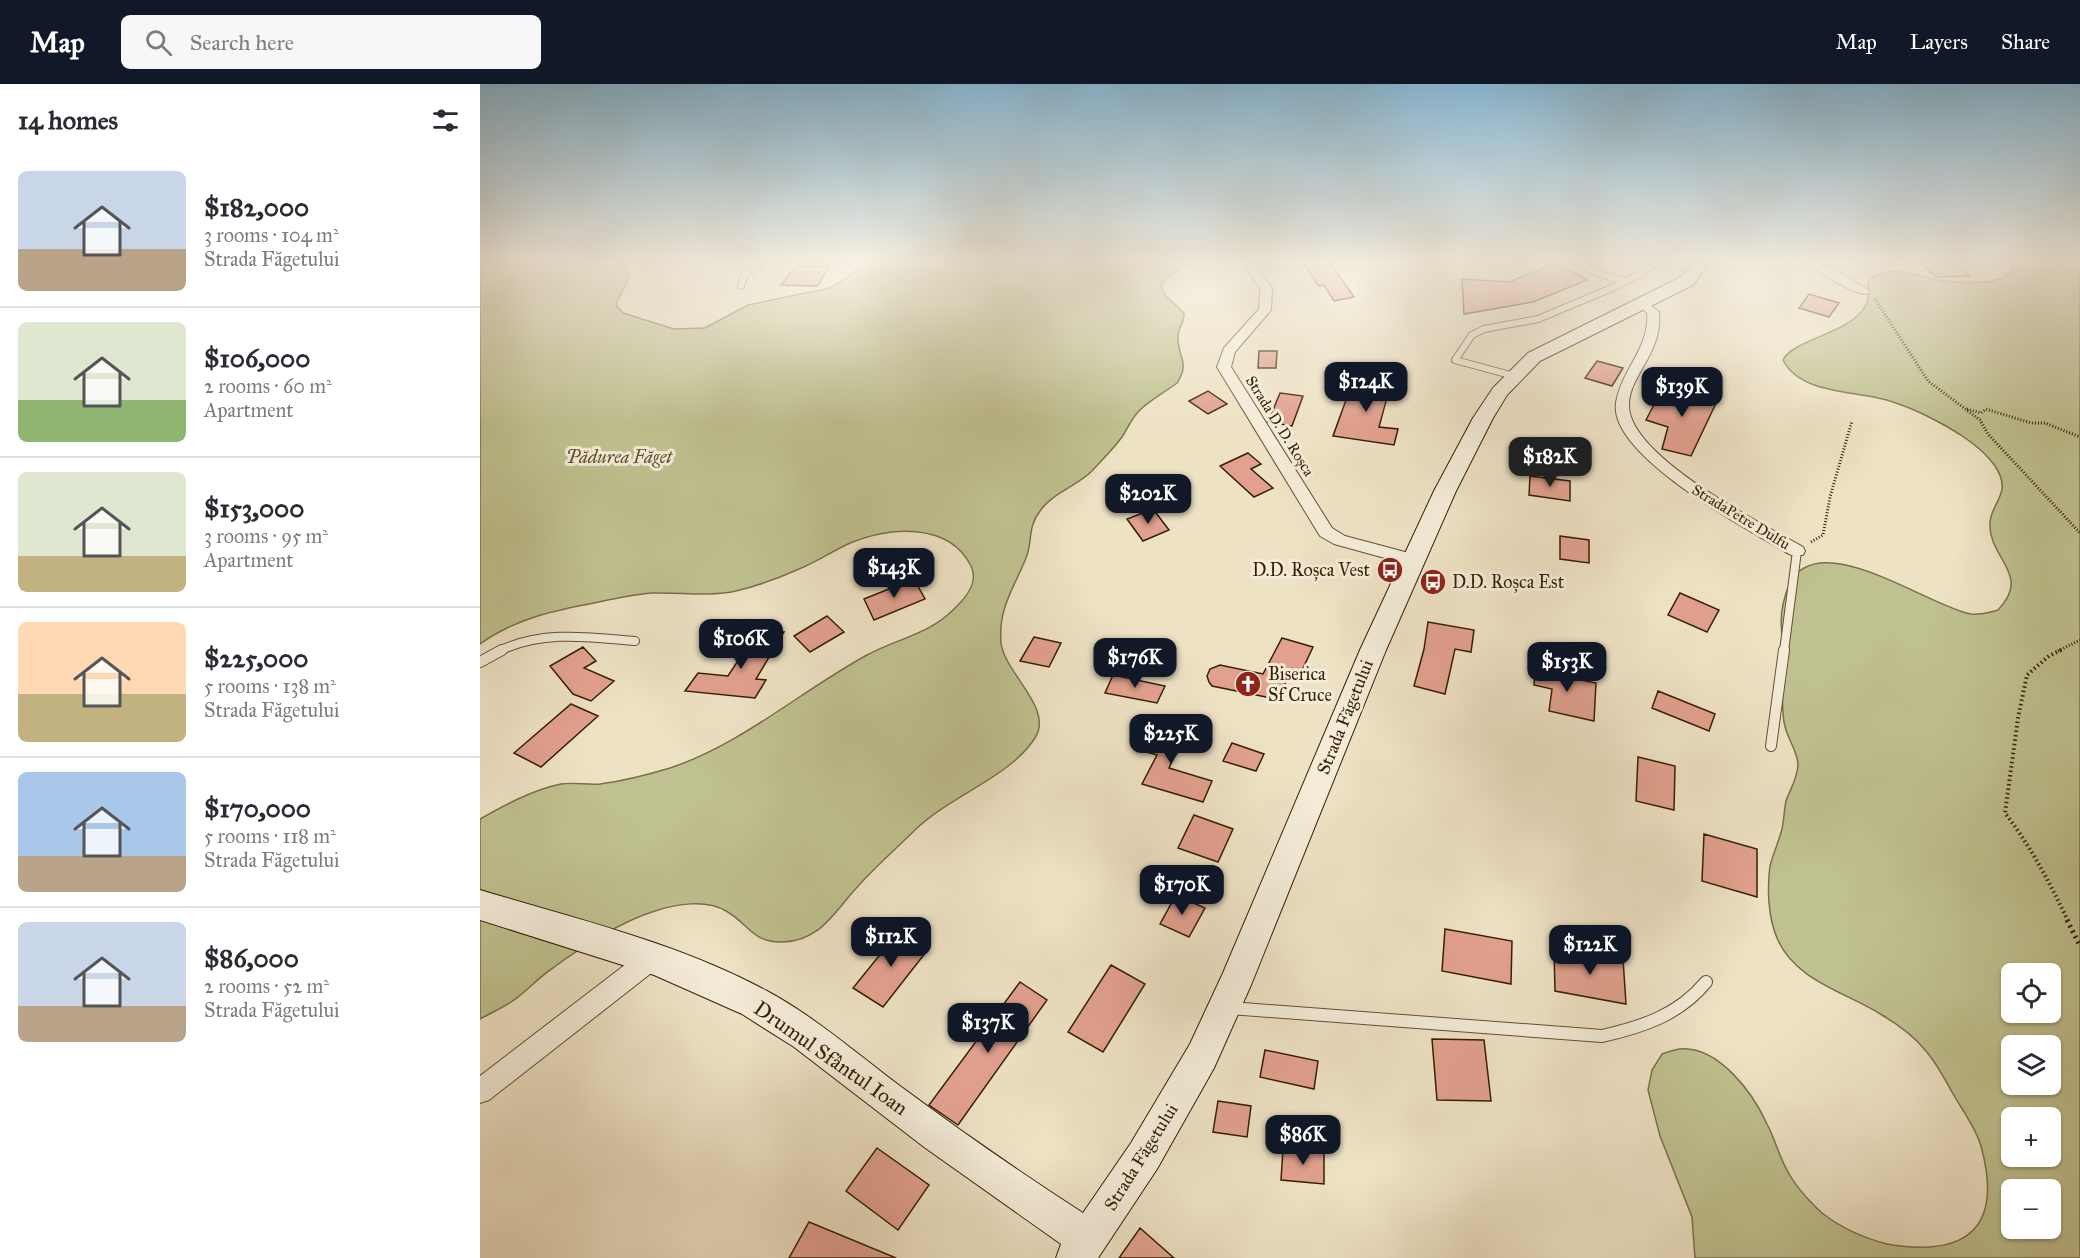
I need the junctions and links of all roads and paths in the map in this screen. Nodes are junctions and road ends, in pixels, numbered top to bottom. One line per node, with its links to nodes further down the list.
1 (1261, 315): 12 (street, Strada D. D. Roșca)
2 (1548, 315): 6 (lane)
3 (1621, 315): 6 (main road, Strada Făgetului)
4 (1653, 315): 11 (street, StradaPetre Dulfu)
5 (1885, 315): 7 (path)
6 (1514, 376): 12 (main road, Strada Făgetului)
7 (1964, 408): 9 (path); 10 (path)
8 (1852, 421): 11 (path)
9 (2080, 438)
10 (2080, 533)
11 (1797, 551): 16 (lane)
12 (1414, 560): 21 (main road, Strada Făgetului)
13 (2080, 640): 18 (path)
14 (635, 641): 15 (lane)
15 (480, 662)
16 (1771, 746)
17 (480, 905): 19 (main road, Drumul Sfântul Ioan)
18 (2080, 946)
19 (651, 959): 22 (street); 23 (main road, Drumul Sfântul Ioan)
20 (1706, 982): 21 (lane)
21 (1225, 1007): 23 (main road, Strada Făgetului)
22 (480, 1091)
23 (1082, 1249)

